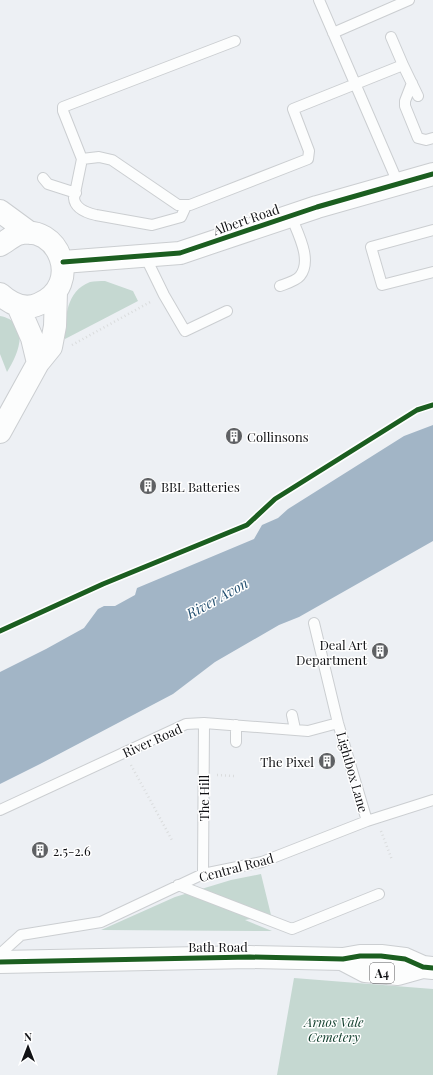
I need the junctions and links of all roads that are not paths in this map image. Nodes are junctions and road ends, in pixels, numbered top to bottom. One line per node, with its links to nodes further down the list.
1 (319, 0): 3 (lane)
2 (409, 0): 3 (lane)
3 (333, 33): 8 (lane)
4 (391, 37): 6 (lane)
5 (235, 41): 11 (lane)
6 (403, 65): 7 (lane); 8 (lane)
7 (412, 83): 9 (lane); 10 (lane)
8 (356, 85): 14 (lane); 16 (lane)
9 (418, 96)
10 (433, 138)
11 (82, 159): 15 (lane); 16 (lane)
12 (433, 174): 14 (main road, Albert Road)
13 (43, 178): 15 (lane)
14 (398, 183): 18 (main road, Albert Road)
15 (76, 193): 16 (lane)
16 (186, 206)
17 (0, 211): 20 (main road)
18 (291, 216): 22 (main road, Albert Road); 25 (lane)
19 (433, 230): 24 (lane)
20 (30, 233): 21 (main road); 23 (main road)
21 (0, 245)
22 (145, 256): 23 (main road, Albert Road); 28 (lane)
23 (63, 262): 26 (main road)
24 (433, 272)
25 (280, 286)
26 (56, 292): 27 (main road); 29 (main road)
27 (6, 300): 29 (main road)
28 (227, 311)
29 (38, 363): 30 (main road)
30 (0, 432)
31 (314, 623): 34 (lane, Lightbox Lane)
32 (292, 715): 36 (lane)
33 (204, 722): 35 (lane, River Road); 39 (lane, River Road); 41 (lane, The Hill)
34 (338, 723): 36 (lane, River Road); 40 (lane, Lightbox Lane)
35 (236, 725): 36 (lane, River Road); 37 (lane)
36 (296, 730)
37 (236, 742)
38 (433, 800): 40 (lane, Central Road)
39 (0, 810)
40 (372, 820): 41 (lane, Central Road)
41 (203, 874): 42 (lane, Central Road)
42 (178, 885): 43 (lane); 44 (lane, Central Road)
43 (379, 894)
44 (0, 954)
45 (0, 962): 46 (main road, Bath Road / A4)
46 (428, 968)

